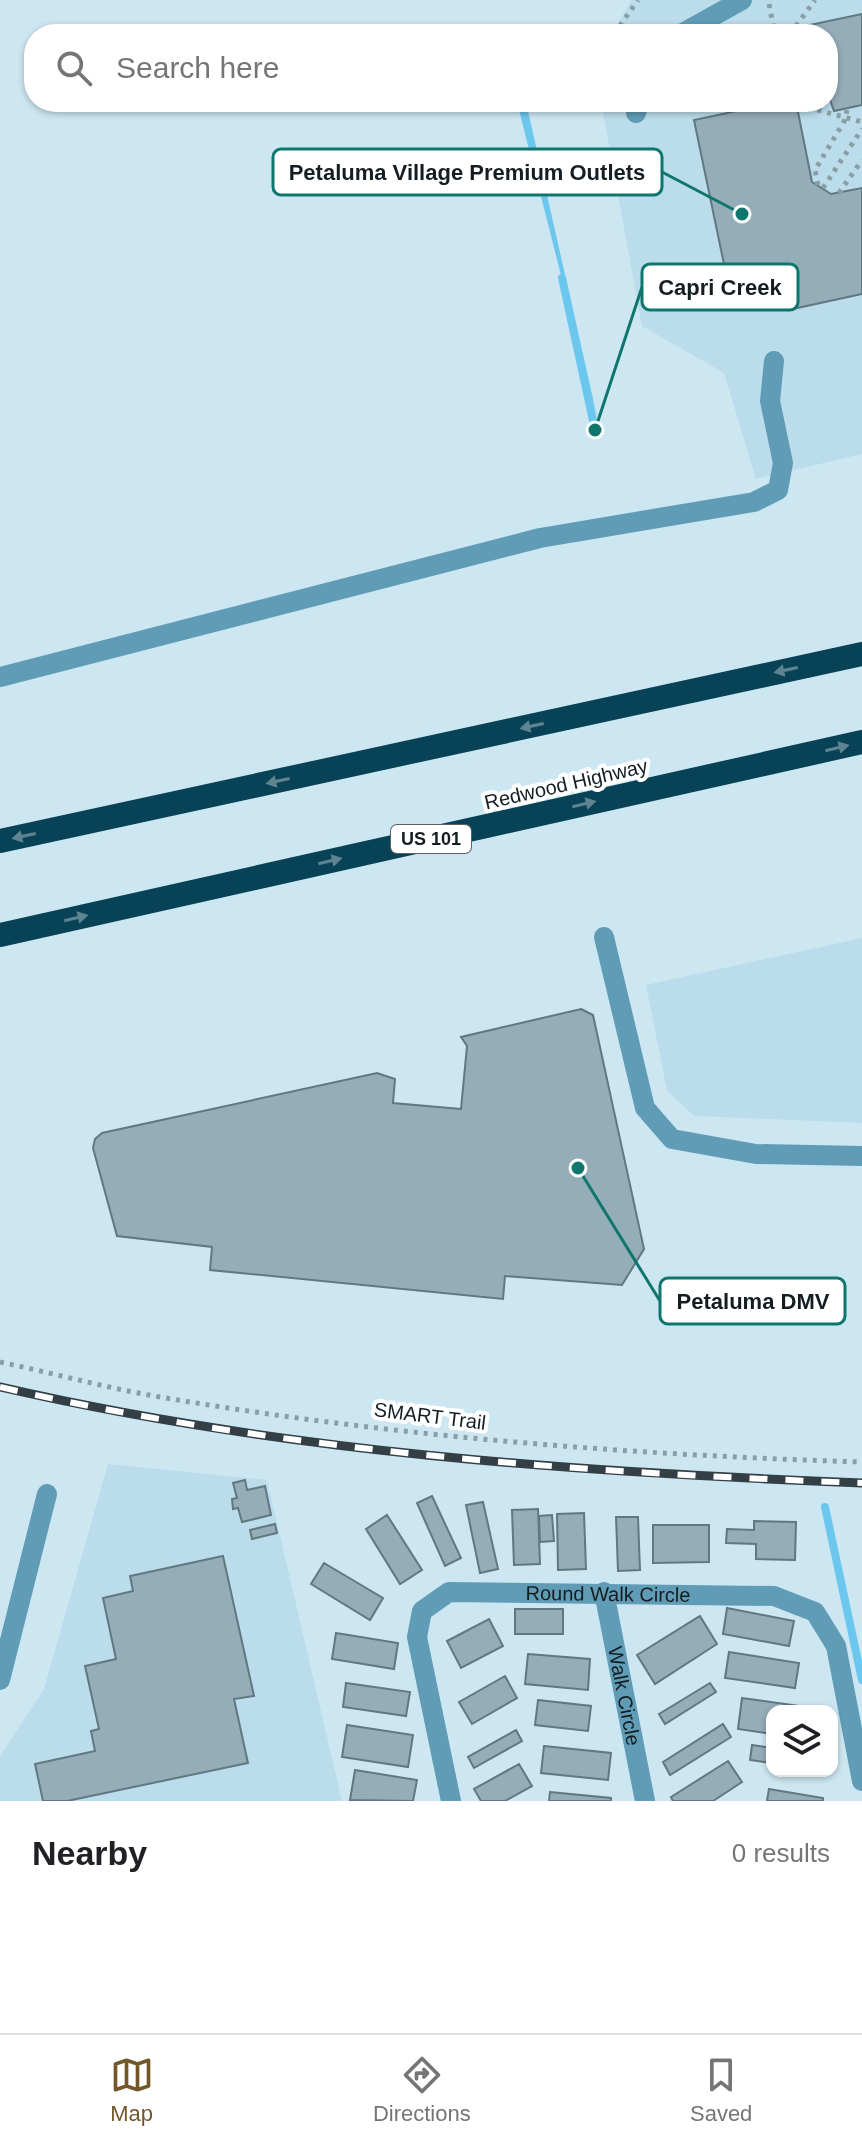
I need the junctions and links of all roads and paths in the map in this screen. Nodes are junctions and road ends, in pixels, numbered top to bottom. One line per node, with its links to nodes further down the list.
1 (638, 0): 5 (path)
2 (742, 0): 6 (street)
3 (815, 0): 8 (path)
4 (769, 4): 7 (path)
5 (621, 24)
6 (699, 24)
7 (773, 24)
8 (797, 24)
9 (847, 108): 11 (path)
10 (824, 112): 11 (path)
11 (846, 118): 12 (path); 13 (path)
12 (862, 122)
13 (862, 129)
14 (861, 163): 15 (path)
15 (839, 193)
16 (774, 361): 18 (street)
17 (862, 654): 20 (highway, one-way to 20)
18 (0, 677)
19 (862, 742): 21 (highway, Redwood Highway / US 101, one-way to 19)
20 (0, 841)
21 (0, 935)
22 (604, 937): 23 (street)
23 (862, 1156)
24 (0, 1362): 25 (path, SMART Trail)
25 (862, 1462)
26 (47, 1494): 28 (street)
27 (604, 1592): 29 (street, Round Walk Circle); 30 (street, Round Walk Circle); 31 (street, Walk Circle)
28 (0, 1680)
29 (862, 1781)
30 (451, 1801)
31 (645, 1801)

